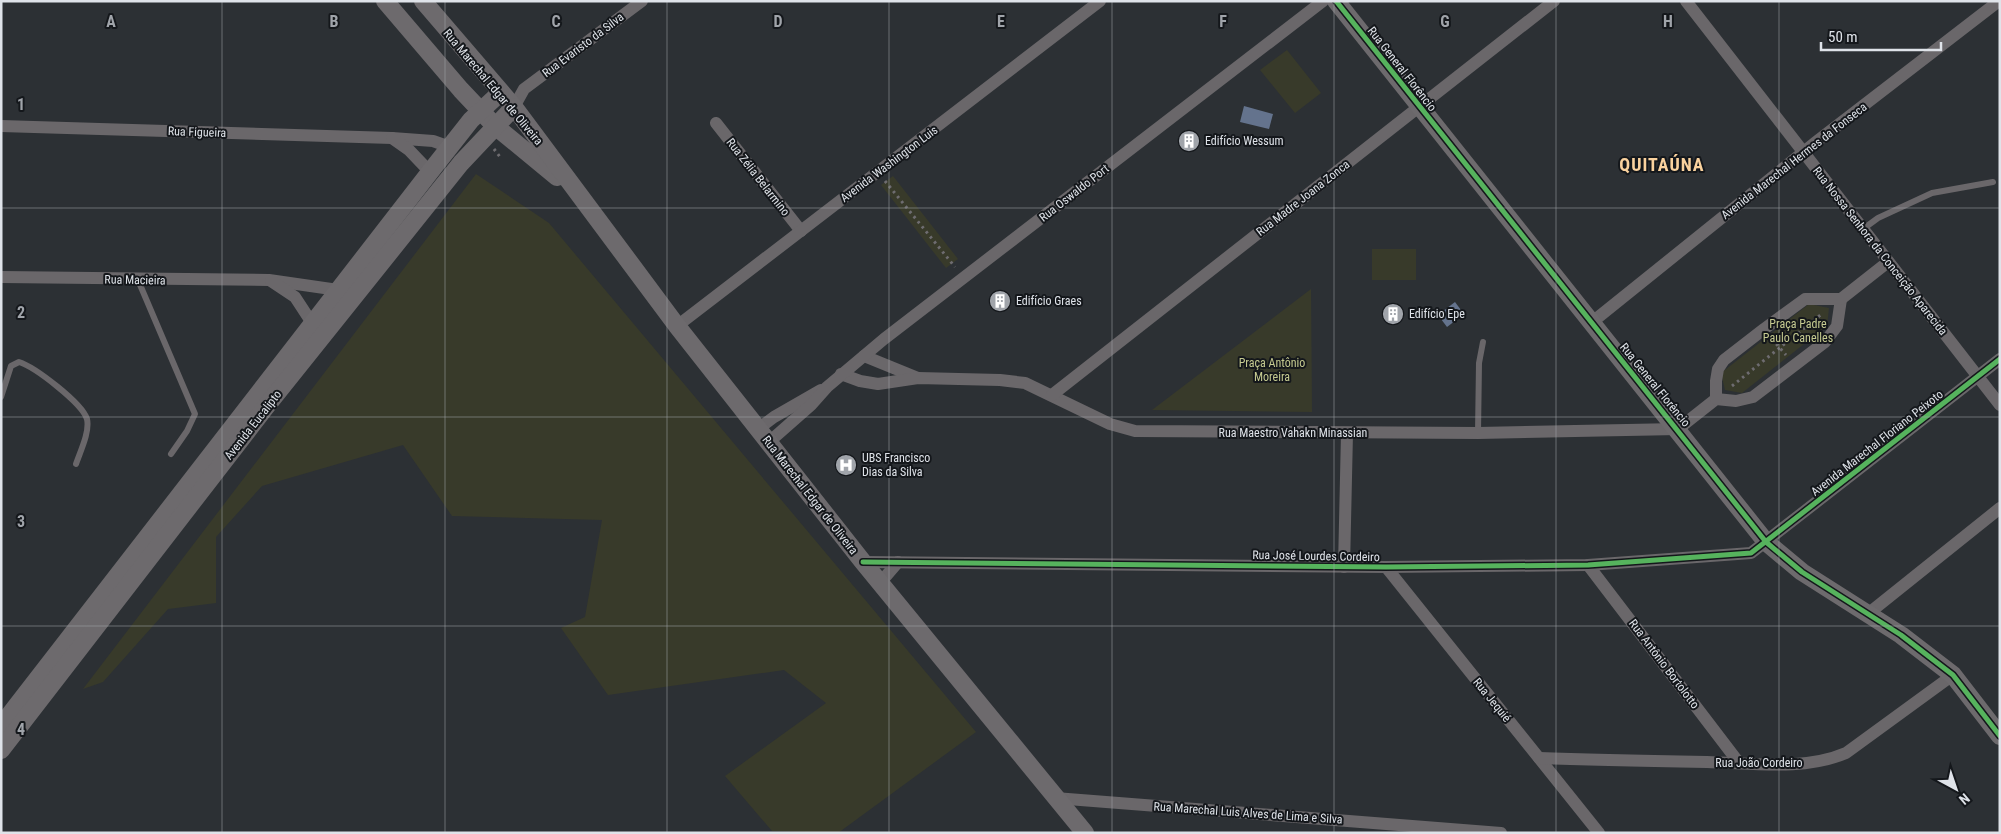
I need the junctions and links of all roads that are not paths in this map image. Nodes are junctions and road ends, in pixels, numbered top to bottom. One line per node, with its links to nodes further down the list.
1 (385, 1): 14 (main road, Rua Marechal Edgar de Oliveira)
2 (642, 1): 10 (street, Rua Evaristo da Silva)
3 (1100, 1): 25 (street, Avenida Washington Luis)
4 (1323, 1): 37 (street, Rua Oswaldo Port)
5 (1336, 1): 13 (main road, Rua General Florêncio)
6 (1554, 1): 13 (street, Rua Madre Joana Zonca)
7 (1686, 1): 20 (street, Rua Nossa Senhora da Conceição Aparecida)
8 (1999, 1): 20 (street, Avenida Marechal Hermes da Fonseca)
9 (430, 4): 11 (main road, Rua Marechal Edgar de Oliveira)
10 (524, 89): 11 (street, Rua Evaristo da Silva); 12 (street, Rua Evaristo da Silva)
11 (500, 93): 12 (main road, Rua Marechal Edgar de Oliveira); 14 (main road, Avenida Eucalipto)
12 (514, 107): 17 (main road, Avenida Eucalipto); 23 (main road, Rua Marechal Edgar de Oliveira)
13 (1420, 107): 34 (main road, Rua General Florêncio); 42 (street, Rua Madre Joana Zonca)
14 (481, 110): 17 (main road, Rua Marechal Edgar de Oliveira); 19 (main road, Avenida Eucalipto)
15 (716, 122): 25 (street, Rua Zélia Belarmino)
16 (1, 126): 18 (street, Rua Figueira)
17 (495, 126): 23 (main road, Rua Marechal Edgar de Oliveira); 31 (main road, Avenida Eucalipto)
18 (392, 138): 19 (street, Rua Figueira); 21 (street)
19 (450, 147): 21 (main road, Avenida Eucalipto)
20 (1804, 153): 24 (street, Rua Nossa Senhora da Conceição Aparecida); 34 (street, Avenida Marechal Hermes da Fonseca)
21 (430, 172): 30 (main road, Avenida Eucalipto)
22 (1993, 182): 24 (lane)
23 (581, 197): 35 (main road, Rua Marechal Edgar de Oliveira)
24 (1863, 229): 26 (street, Rua Nossa Senhora da Conceição Aparecida)
25 (801, 231): 35 (street, Avenida Washington Luis)
26 (1888, 262): 32 (street); 40 (street, Rua Nossa Senhora da Conceição Aparecida)
27 (1, 277): 28 (street, Rua Macieira)
28 (138, 280): 29 (street, Rua Macieira); 50 (lane)
29 (269, 280): 30 (street, Rua Macieira); 33 (street)
30 (338, 289): 31 (street, Rua Macieira); 33 (main road, Avenida Eucalipto)
31 (357, 293): 64 (main road, Avenida Eucalipto)
32 (1841, 299): 44 (street); 44 (street)
33 (312, 323): 62 (main road, Avenida Eucalipto)
34 (1591, 323): 46 (main road, Rua General Florêncio)
35 (677, 326): 49 (main road, Rua Marechal Edgar de Oliveira)
36 (1483, 342): 48 (lane)
37 (864, 356): 39 (street, Rua Oswaldo Port); 41 (street, Rua Maestro Vahakn Minassian)
38 (2000, 359): 40 (street, Avenida Marechal Floriano Peixoto)
39 (841, 374): 41 (street, Rua Maestro Vahakn Minassian); 49 (street, Rua Oswaldo Port)
40 (1977, 377): 45 (street, Rua Nossa Senhora da Conceição Aparecida); 53 (street, Avenida Marechal Floriano Peixoto)
41 (918, 378): 42 (street, Rua Maestro Vahakn Minassian)
42 (1052, 395): 47 (street, Rua Maestro Vahakn Minassian)
43 (1, 397): 51 (lane)
44 (1716, 399): 46 (street)
45 (2000, 405)
46 (1678, 429): 48 (street, Rua Maestro Vahakn Minassian); 53 (main road, Rua General Florêncio)
47 (1347, 433): 48 (street, Rua Maestro Vahakn Minassian); 57 (street)
48 (1478, 433)
49 (764, 435): 54 (main road, Rua Marechal Edgar de Oliveira)
50 (171, 454)
51 (76, 464)
52 (2000, 508): 60 (street)
53 (1766, 542): 56 (street, Rua José Lourdes Cordeiro); 60 (main road, Rua General Florêncio)
54 (863, 562): 55 (street, Rua José Lourdes Cordeiro); 59 (main road, Rua Marechal Edgar de Oliveira)
55 (898, 562): 57 (street, Rua José Lourdes Cordeiro); 59 (street)
56 (1588, 565): 58 (street, Rua José Lourdes Cordeiro); 66 (street, Rua Antônio Bortolotto)
57 (1344, 567): 58 (street, Rua José Lourdes Cordeiro)
58 (1386, 567): 65 (street, Rua Jequié)
59 (880, 583): 67 (main road, Rua Marechal Edgar de Oliveira)
60 (1869, 613): 61 (main road, Rua General Florêncio)
61 (1953, 675): 63 (main road, Rua General Florêncio); 66 (street, Rua João Cordeiro)
62 (1, 726)
63 (2000, 736)
64 (1, 750)
65 (1539, 758): 66 (street, Rua João Cordeiro); 70 (street, Rua Jequié)
66 (1739, 763)
67 (1055, 798): 68 (main road, Rua Marechal Edgar de Oliveira); 69 (street, Rua Marechal Luis Alves de Lima e Silva)
68 (1085, 833)
69 (1501, 833)
70 (1599, 833)

